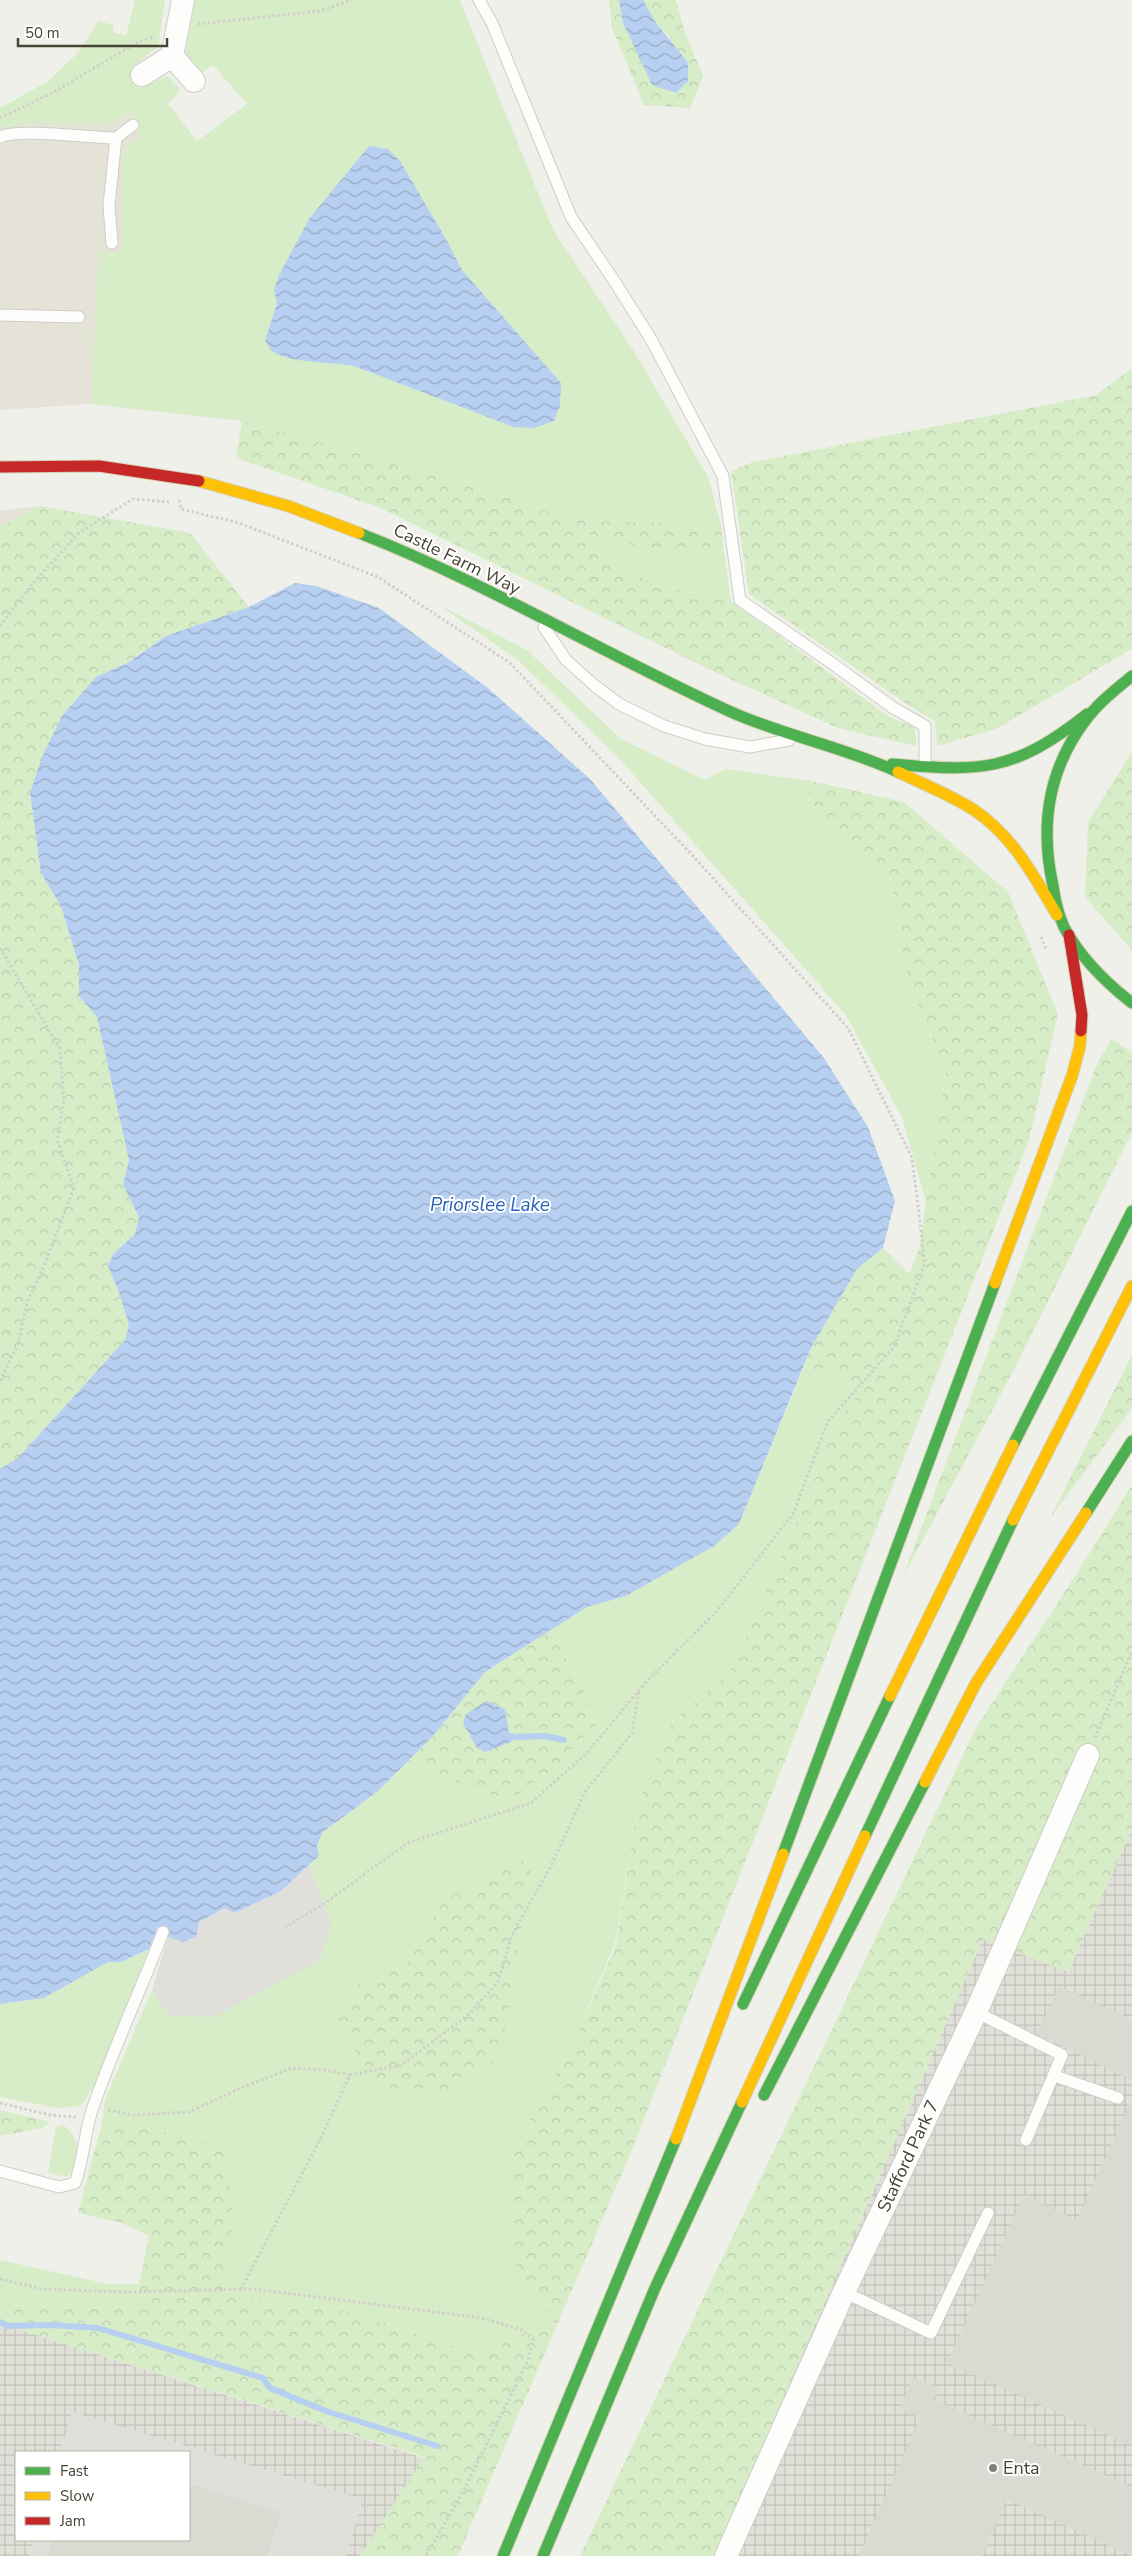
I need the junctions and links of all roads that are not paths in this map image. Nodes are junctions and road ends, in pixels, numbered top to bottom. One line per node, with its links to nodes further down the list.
1 (183, 0): 3 (street)
2 (479, 0): 18 (lane)
3 (172, 56): 4 (street); 5 (street)
4 (142, 76)
5 (194, 80)
6 (132, 125): 8 (lane)
7 (0, 137): 8 (lane)
8 (116, 138): 9 (lane)
9 (112, 243)
10 (0, 315): 11 (lane)
11 (79, 317)
12 (0, 467): 13 (main road, Castle Farm Way)
13 (538, 618): 16 (main road, Castle Farm Way); 16 (lane)
14 (1132, 676): 15 (main road)
15 (1093, 710): 18 (main road, Castle Farm Way); 19 (main road)
16 (801, 738): 17 (main road, Castle Farm Way)
17 (878, 763): 18 (main road, Castle Farm Way); 19 (main road, Castle Farm Way)
18 (925, 767)
19 (1066, 930): 20 (main road, Castle Farm Way); 33 (main road)
20 (1132, 1003)
21 (1132, 1211): 27 (main road)
22 (1132, 1286): 37 (main road)
23 (1132, 1441): 31 (main road)
24 (1088, 1756): 26 (street, Stafford Park 7)
25 (163, 1932): 35 (lane)
26 (976, 2012): 29 (lane); 38 (street, Stafford Park 7)
27 (738, 2015)
28 (725, 2042): 33 (main road)
29 (1055, 2076): 30 (lane); 32 (lane)
30 (1118, 2098)
31 (757, 2110)
32 (1026, 2140)
33 (669, 2159): 39 (main road)
34 (723, 2170): 37 (main road)
35 (0, 2171)
36 (988, 2213): 38 (lane)
37 (655, 2288): 40 (main road)
38 (844, 2292): 41 (street, Stafford Park 7)
39 (503, 2556)
40 (543, 2556)
41 (726, 2556)

